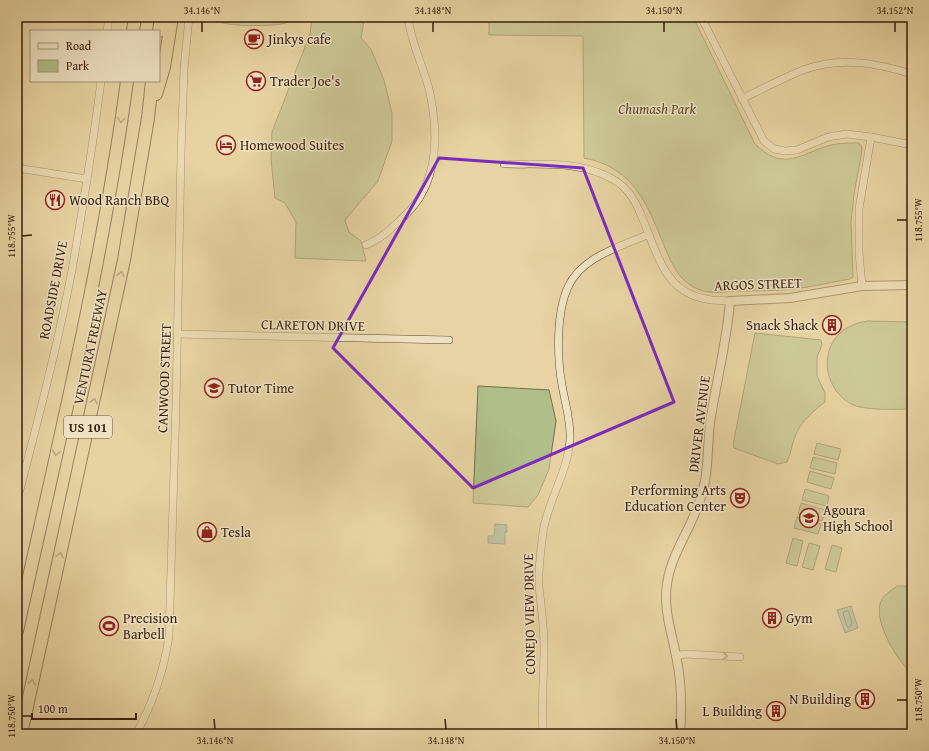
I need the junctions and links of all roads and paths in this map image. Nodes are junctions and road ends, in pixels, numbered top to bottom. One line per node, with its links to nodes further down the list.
1 (109, 17): 8 (street)
2 (135, 17): 9 (highway)
3 (161, 17): 10 (highway)
4 (172, 17): 12 (highway)
5 (189, 17): 29 (street, CANWOOD STREET)
6 (408, 17): 25 (street)
7 (701, 17): 17 (street)
8 (107, 30)
9 (133, 30)
10 (159, 30)
11 (912, 74): 17 (street)
12 (160, 80)
13 (101, 82): 23 (street, ROADSIDE DRIVE)
14 (127, 82): 32 (highway, VENTURA FREEWAY / US 101, one-way to 32)
15 (152, 82): 18 (highway, VENTURA FREEWAY / US 101)
16 (160, 82): 18 (highway)
17 (742, 99): 19 (street)
18 (148, 118): 35 (highway, VENTURA FREEWAY / US 101, one-way to 18)
19 (871, 137): 20 (street); 27 (street)
20 (912, 145)
21 (504, 164): 24 (street, ARGOS STREET)
22 (17, 168): 23 (street)
23 (87, 179): 31 (street, ROADSIDE DRIVE)
24 (650, 234): 28 (street, ARGOS STREET); 37 (street, CONEJO VIEW DRIVE)
25 (366, 245)
26 (912, 285): 27 (street, ARGOS STREET)
27 (862, 286): 28 (street, ARGOS STREET)
28 (730, 300): 33 (street, DRIVER AVENUE)
29 (178, 334): 30 (street, CLARETON DRIVE); 36 (street, CANWOOD STREET)
30 (449, 340)
31 (17, 501)
32 (17, 631)
33 (676, 656): 34 (street, one-way to 34); 38 (street, DRIVER AVENUE)
34 (740, 657)
35 (21, 734)
36 (136, 734)
37 (543, 734)
38 (680, 734)

